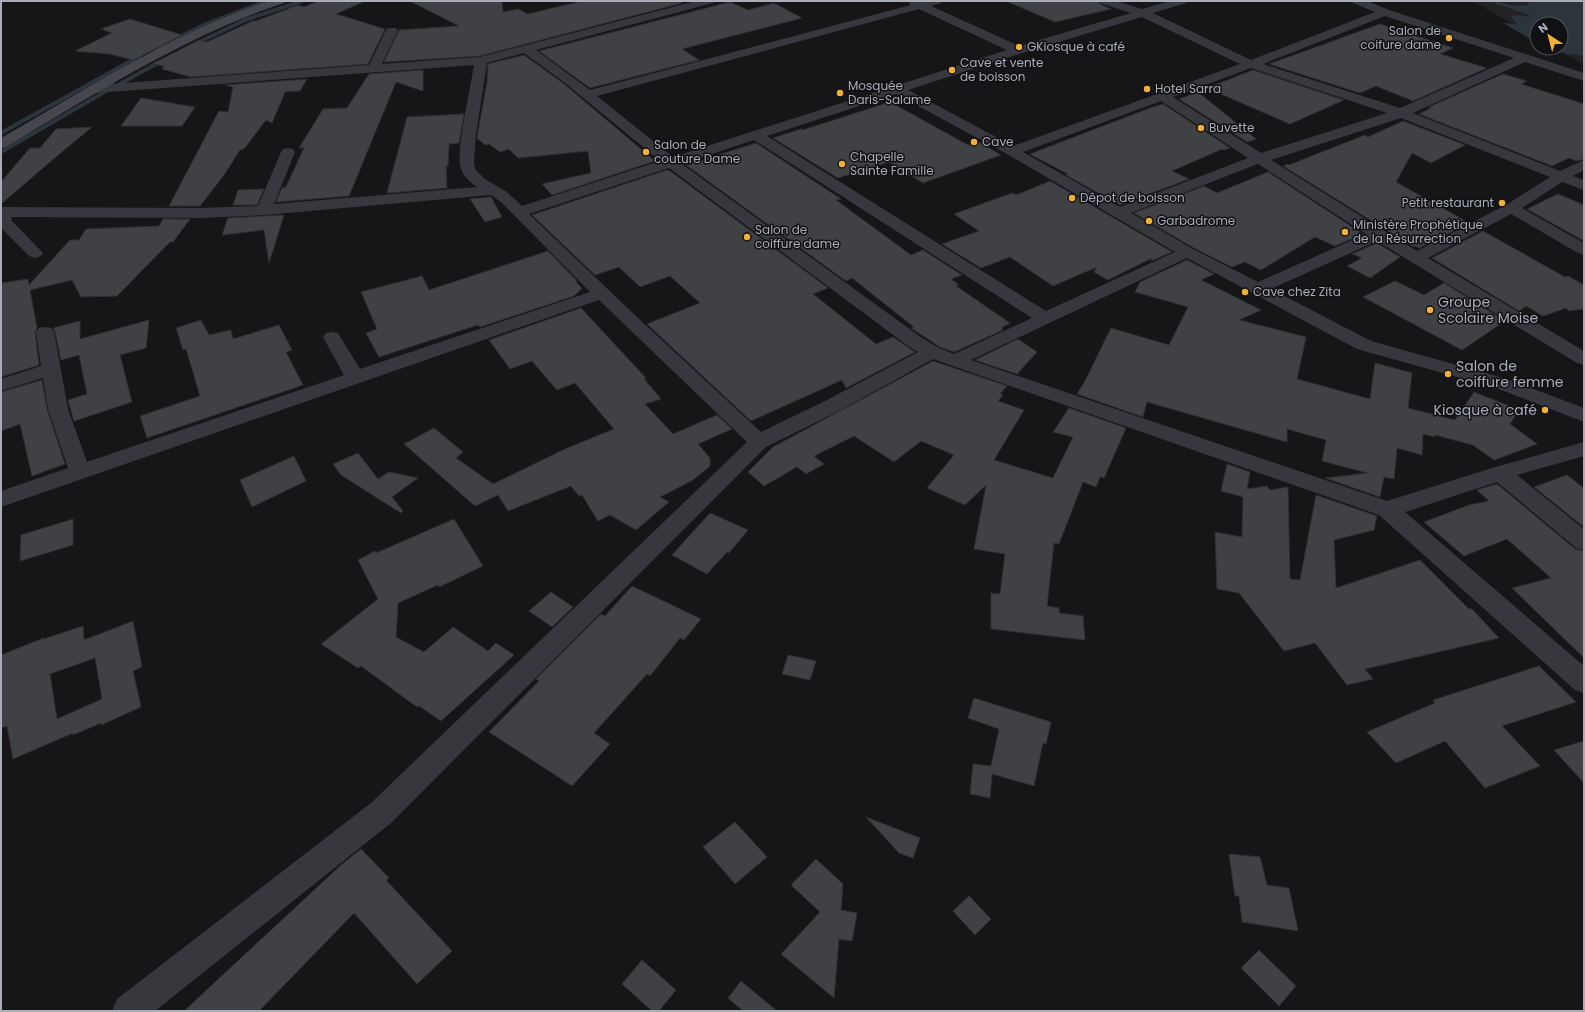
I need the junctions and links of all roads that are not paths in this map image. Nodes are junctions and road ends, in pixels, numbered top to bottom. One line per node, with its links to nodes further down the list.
1 (280, 1): 18 (street)
2 (709, 1): 11 (street)
3 (937, 1): 7 (street)
4 (1104, 1): 9 (street)
5 (1182, 1): 9 (street)
6 (1357, 1): 8 (street)
7 (915, 3): 12 (street); 20 (street)
8 (1385, 12): 13 (street); 15 (street)
9 (1143, 13): 12 (street); 15 (street)
10 (392, 30): 16 (street)
11 (527, 49): 14 (street); 20 (street)
12 (1018, 50): 19 (street)
13 (1524, 58): 17 (street); 22 (street)
14 (482, 61): 16 (street); 32 (street)
15 (1251, 64): 21 (street); 22 (street)
16 (374, 70): 18 (street)
17 (1584, 77)
18 (96, 89): 24 (street)
19 (897, 89): 23 (street); 25 (street)
20 (588, 95): 28 (street)
21 (1162, 96): 25 (street); 27 (street)
22 (1401, 112): 27 (street); 30 (street)
23 (756, 135): 28 (street); 45 (street)
24 (1, 144)
25 (1012, 151): 37 (street)
26 (288, 152): 34 (street)
27 (1258, 159): 37 (street); 38 (street)
28 (671, 162): 36 (street); 48 (street)
29 (1584, 164): 30 (street)
30 (1561, 176): 31 (street); 33 (street)
31 (1584, 185)
32 (493, 190): 34 (street); 36 (street)
33 (1510, 208): 39 (street); 42 (street)
34 (264, 210): 35 (street)
35 (1, 212): 41 (street)
36 (519, 212): 44 (street)
37 (1120, 212): 40 (street)
38 (1378, 235): 42 (street); 43 (street)
39 (1584, 250)
40 (1188, 252): 43 (street); 45 (street)
41 (34, 253)
42 (1416, 258): 49 (street)
43 (1257, 289): 53 (street)
44 (600, 294): 51 (street); 54 (street)
45 (1045, 318): 48 (street)
46 (45, 332): 50 (street)
47 (332, 337): 51 (street)
48 (943, 356): 54 (street); 59 (street)
49 (1584, 359)
50 (51, 369): 52 (street); 56 (street)
51 (356, 378): 56 (street)
52 (1, 385)
53 (1584, 415)
54 (759, 442): 62 (street)
55 (1584, 449): 57 (street)
56 (80, 472): 58 (street)
57 (1500, 473): 59 (street); 60 (street)
58 (1, 499)
59 (1387, 509): 61 (street)
60 (1584, 542)
61 (1584, 682)
62 (129, 1011)

